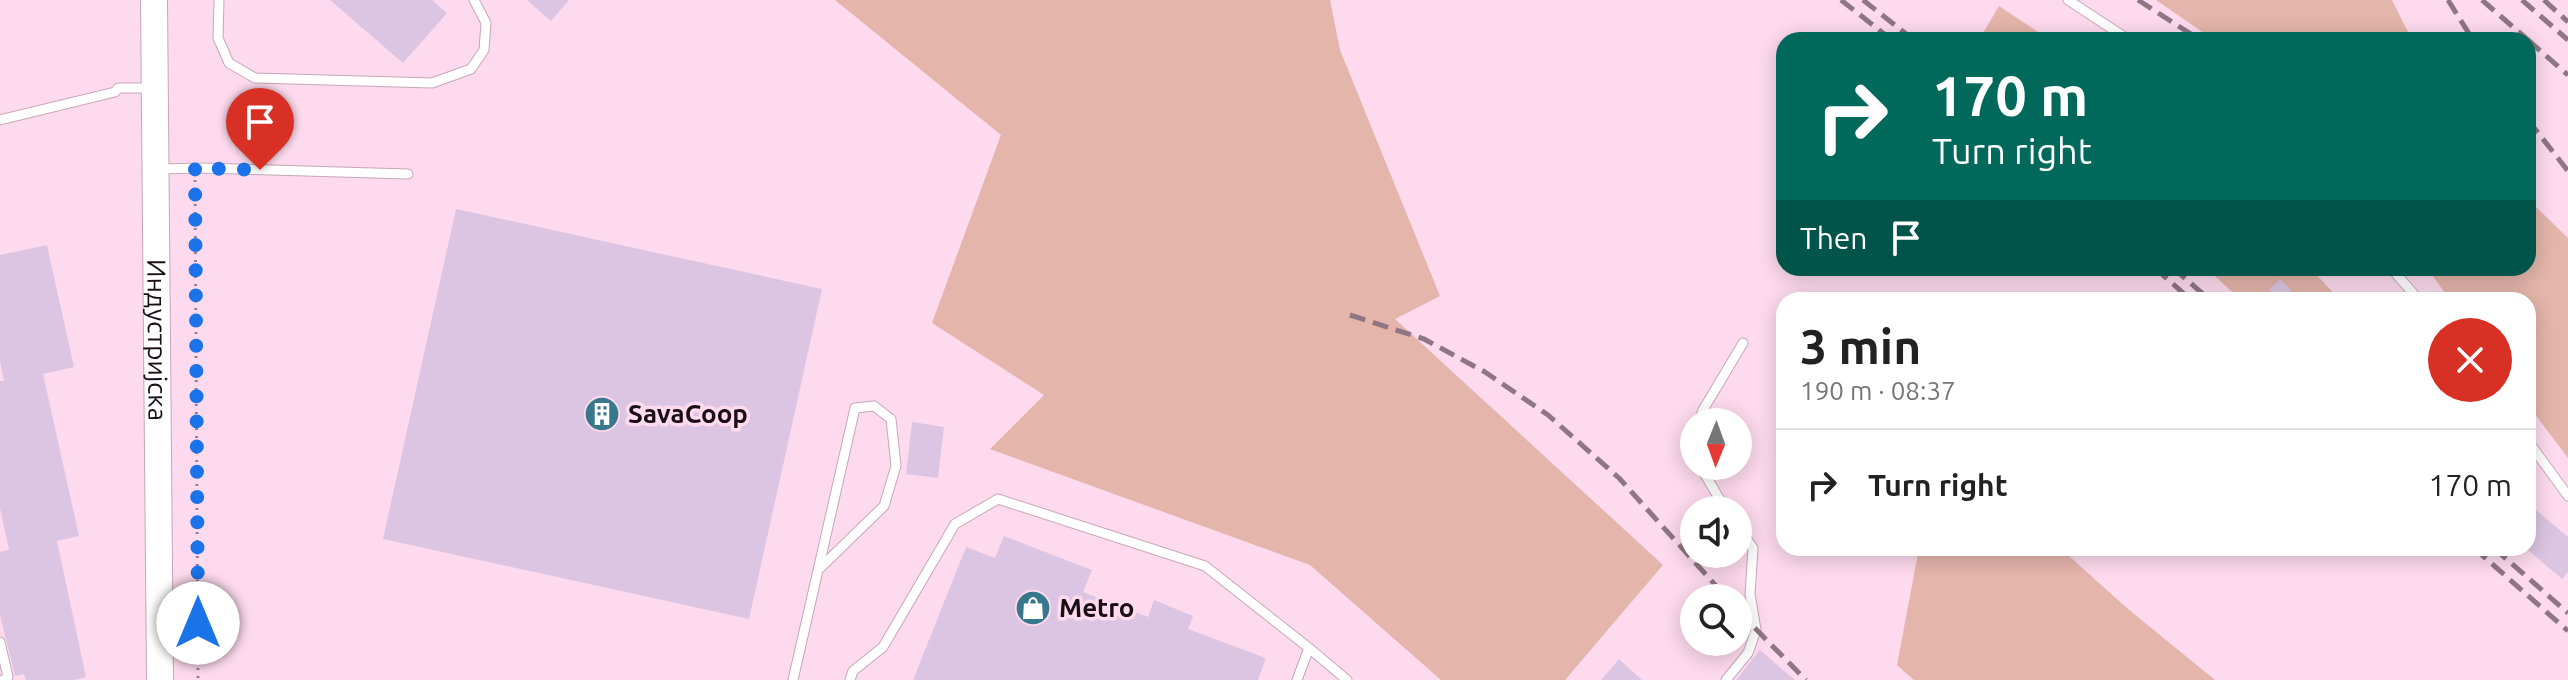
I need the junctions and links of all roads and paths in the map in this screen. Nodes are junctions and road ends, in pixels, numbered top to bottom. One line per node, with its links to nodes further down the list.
1 (154, 0): 6 (street, Индустријска)
2 (219, 0): 3 (lane)
3 (474, 0)
4 (2068, 0): 5 (lane)
5 (2117, 32)
6 (156, 88): 7 (lane); 9 (street, Индустријска)
7 (0, 120)
8 (195, 168): 9 (lane); 10 (lane); 23 (path)
9 (156, 169): 22 (street, Индустријска)
10 (408, 174)
11 (2398, 276): 12 (lane)
12 (2412, 292)
13 (1743, 343): 14 (lane)
14 (1704, 408)
15 (2536, 452): 16 (lane)
16 (2568, 496)
17 (1752, 568): 28 (lane)
18 (819, 569): 18 (lane); 24 (lane)
19 (0, 642): 21 (lane)
20 (1309, 648): 25 (lane); 26 (lane); 27 (lane)
21 (3, 680)
22 (160, 680)
23 (198, 680)
24 (793, 680)
25 (850, 680)
26 (1297, 680)
27 (1347, 680)
28 (1726, 680)

